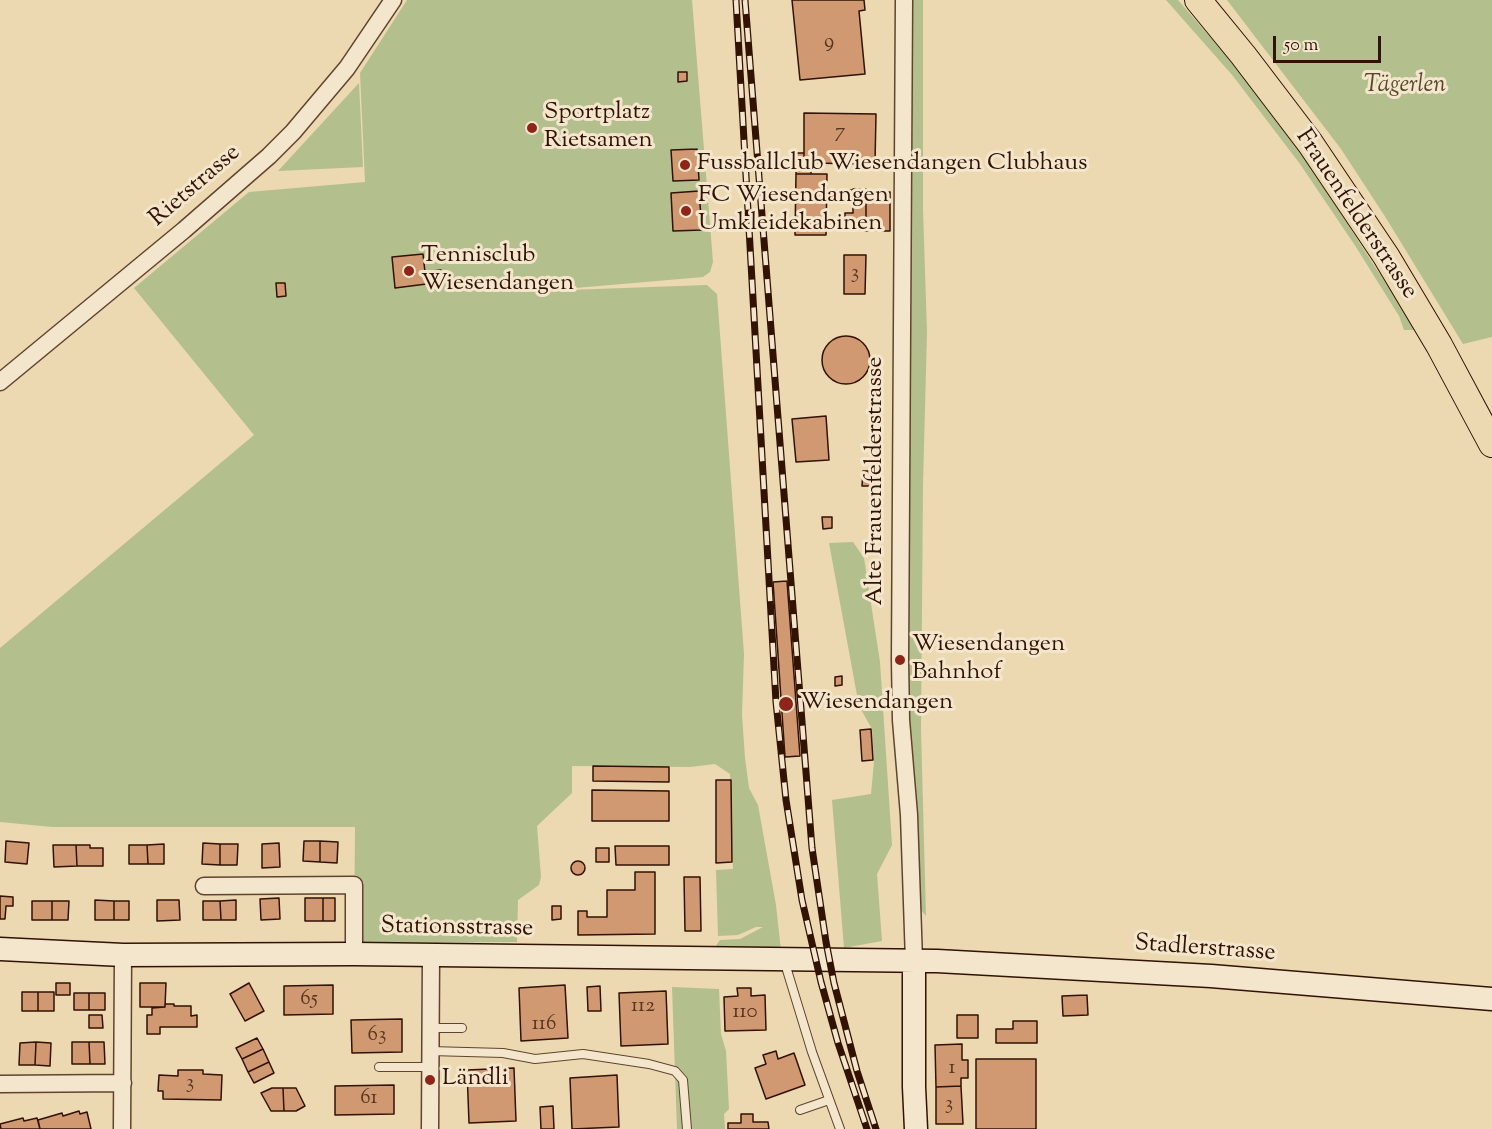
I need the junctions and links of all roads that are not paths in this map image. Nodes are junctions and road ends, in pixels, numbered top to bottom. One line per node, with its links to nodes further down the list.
1 (393, 0): 4 (street, Rietstrasse)
2 (904, 0): 11 (street, Alte Frauenfelderstrasse)
3 (1198, 0): 5 (main road, Frauenfelderstrasse)
4 (0, 381)
5 (1492, 444)
6 (204, 886): 8 (street)
7 (0, 950): 9 (main road, Stationsstrasse)
8 (354, 954): 9 (main road, Stationsstrasse); 10 (main road, Stationsstrasse)
9 (123, 955): 18 (street)
10 (431, 956): 11 (main road, Stationsstrasse); 14 (street)
11 (914, 961): 13 (main road, Stadlerstrasse); 26 (main road)
12 (787, 970): 20 (lane)
13 (1492, 999)
14 (430, 1028): 15 (lane); 16 (street)
15 (462, 1028)
16 (430, 1059): 17 (lane); 23 (street); 24 (lane)
17 (379, 1067)
18 (123, 1083): 19 (street); 22 (street)
19 (0, 1084)
20 (829, 1100): 21 (lane); 25 (lane)
21 (800, 1110)
22 (122, 1129)
23 (430, 1129)
24 (687, 1129)
25 (840, 1129)
26 (916, 1129)

